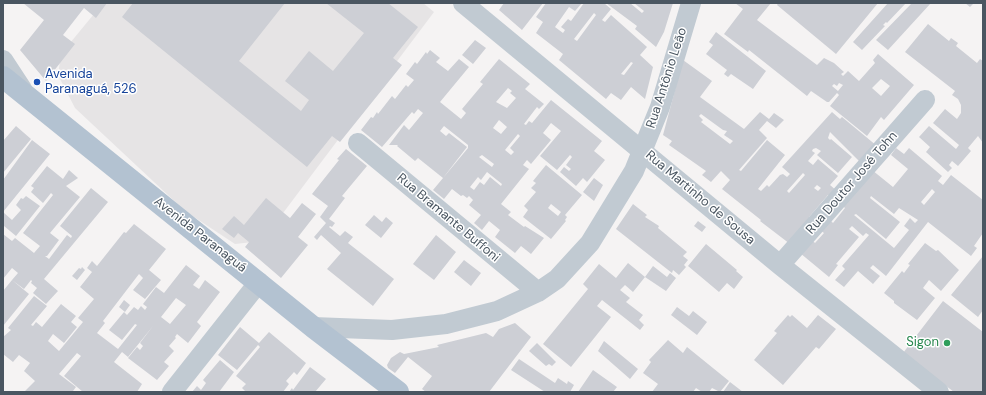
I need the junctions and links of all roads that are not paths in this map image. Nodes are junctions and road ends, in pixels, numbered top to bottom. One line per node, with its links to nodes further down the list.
1 (463, 3): 8 (street, Rua Martinho de Sousa)
2 (691, 3): 8 (street, Rua Antônio Leão)
3 (3, 60): 5 (street)
4 (3, 77): 5 (main road, Avenida Paranaguá)
5 (29, 99): 10 (main road, Avenida Paranaguá)
6 (925, 100): 9 (street, Rua Doutor José Tohn)
7 (358, 143): 11 (street, Rua Bramante Buffoni)
8 (642, 149): 9 (street, Rua Martinho de Sousa); 11 (street, Rua Antônio Leão)
9 (780, 265): 15 (street, Rua Martinho de Sousa)
10 (259, 282): 12 (main road, Avenida Paranaguá); 13 (street)
11 (538, 292): 12 (street, Rua Antônio Leão)
12 (313, 327): 14 (main road, Avenida Paranaguá)
13 (172, 392)
14 (398, 392)
15 (939, 392)

